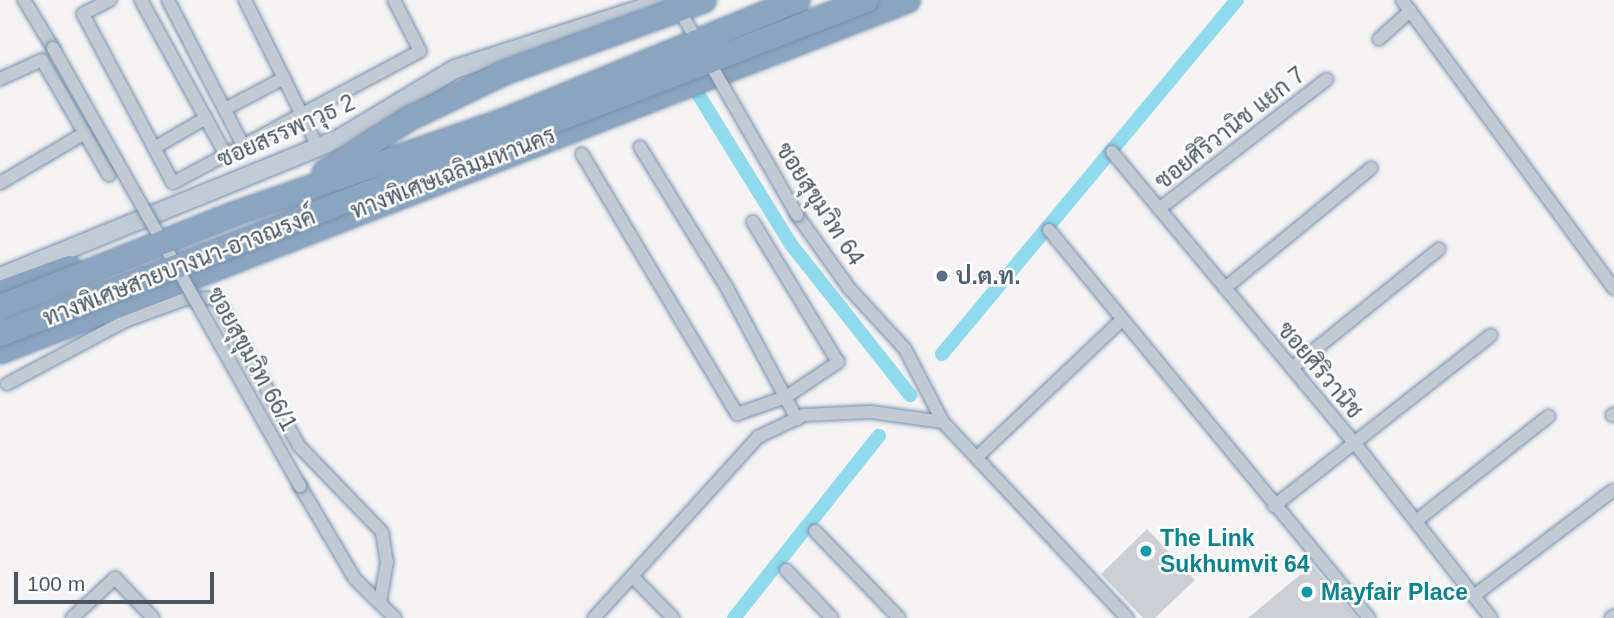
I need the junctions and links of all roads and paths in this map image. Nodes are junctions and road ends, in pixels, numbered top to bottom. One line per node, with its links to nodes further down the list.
1 (24, 0): 62 (street, ซอยสุขุมวิท 66/1, bridge)
2 (110, 0): 26 (street)
3 (141, 0): 21 (street)
4 (168, 0): 19 (street)
5 (245, 0): 16 (street)
6 (394, 0): 20 (street)
7 (669, 0): 24 (street, ซอยสรรพาวุธ 2); 52 (street, ซอยสุขุมวิท 64, bridge)
8 (704, 0): 33 (highway, bridge)
9 (797, 0): 33 (highway, ทางพิเศษสายบางนา-อาจณรงค์, bridge)
10 (808, 0): 41 (highway, ทางพิเศษเฉลิมมหานคร)
11 (866, 0): 44 (highway, ทางพิเศษสายบางนา-อาจณรงค์, bridge)
12 (907, 0): 46 (highway, ทางพิเศษเฉลิมมหานคร)
13 (1402, 0): 14 (street)
14 (1410, 11): 15 (street); 40 (street)
15 (1379, 39)
16 (284, 78): 19 (street); 20 (street)
17 (0, 79): 22 (street)
18 (1327, 79): 34 (street, ซอยศิริวานิช แยก 7)
19 (225, 109): 23 (street)
20 (302, 114): 23 (street); 24 (street)
21 (206, 118): 26 (street); 29 (street)
22 (85, 133): 31 (street); 32 (street)
23 (243, 145): 29 (street)
24 (318, 147): 38 (street, ซอยสรรพาวุธ 2)
25 (640, 147): 49 (street)
26 (154, 148): 29 (street)
27 (1112, 152): 34 (street, ซอยศิริวานิช)
28 (582, 154): 49 (street)
29 (226, 155)
30 (1371, 168): 39 (street)
31 (109, 175)
32 (0, 183)
33 (292, 193): 42 (highway, ทางพิเศษสายบางนา-อาจณรงค์, bridge)
34 (1159, 209): 39 (street, ซอยศิริวานิช)
35 (752, 222): 49 (street)
36 (1049, 230): 43 (street)
37 (1439, 249): 47 (street)
38 (0, 277)
39 (1225, 288): 47 (street, ซอยศิริวานิช)
40 (1614, 289)
41 (0, 292)
42 (0, 306)
43 (1122, 320): 54 (street); 56 (street)
44 (0, 334)
45 (1492, 335): 53 (street)
46 (0, 351)
47 (1292, 368): 53 (street, ซอยศิริวานิช)
48 (7, 384): 62 (street)
49 (786, 397): 51 (street)
50 (1549, 416): 57 (street)
51 (797, 419): 52 (street); 60 (street)
52 (943, 422): 54 (street, ซอยสุขุมวิท 64)
53 (1354, 442): 56 (street); 57 (street, ซอยศิริวานิช)
54 (978, 456): 70 (street, ซอยสุขุมวิท 64)
55 (1612, 491): 61 (street)
56 (1274, 506): 71 (street)
57 (1416, 520): 61 (street, ซอยศิริวานิช)
58 (815, 531): 69 (street)
59 (786, 570): 68 (street)
60 (632, 576): 66 (street); 67 (street)
61 (1475, 595): 72 (street, ซอยศิริวานิช)
62 (380, 603): 65 (street, ซอยสุขุมวิท 66/1)
63 (72, 618): 64 (street)
64 (153, 618)
65 (395, 618)
66 (594, 618)
67 (673, 618)
68 (832, 618)
69 (899, 618)
70 (1128, 618)
71 (1369, 618)
72 (1491, 618)

